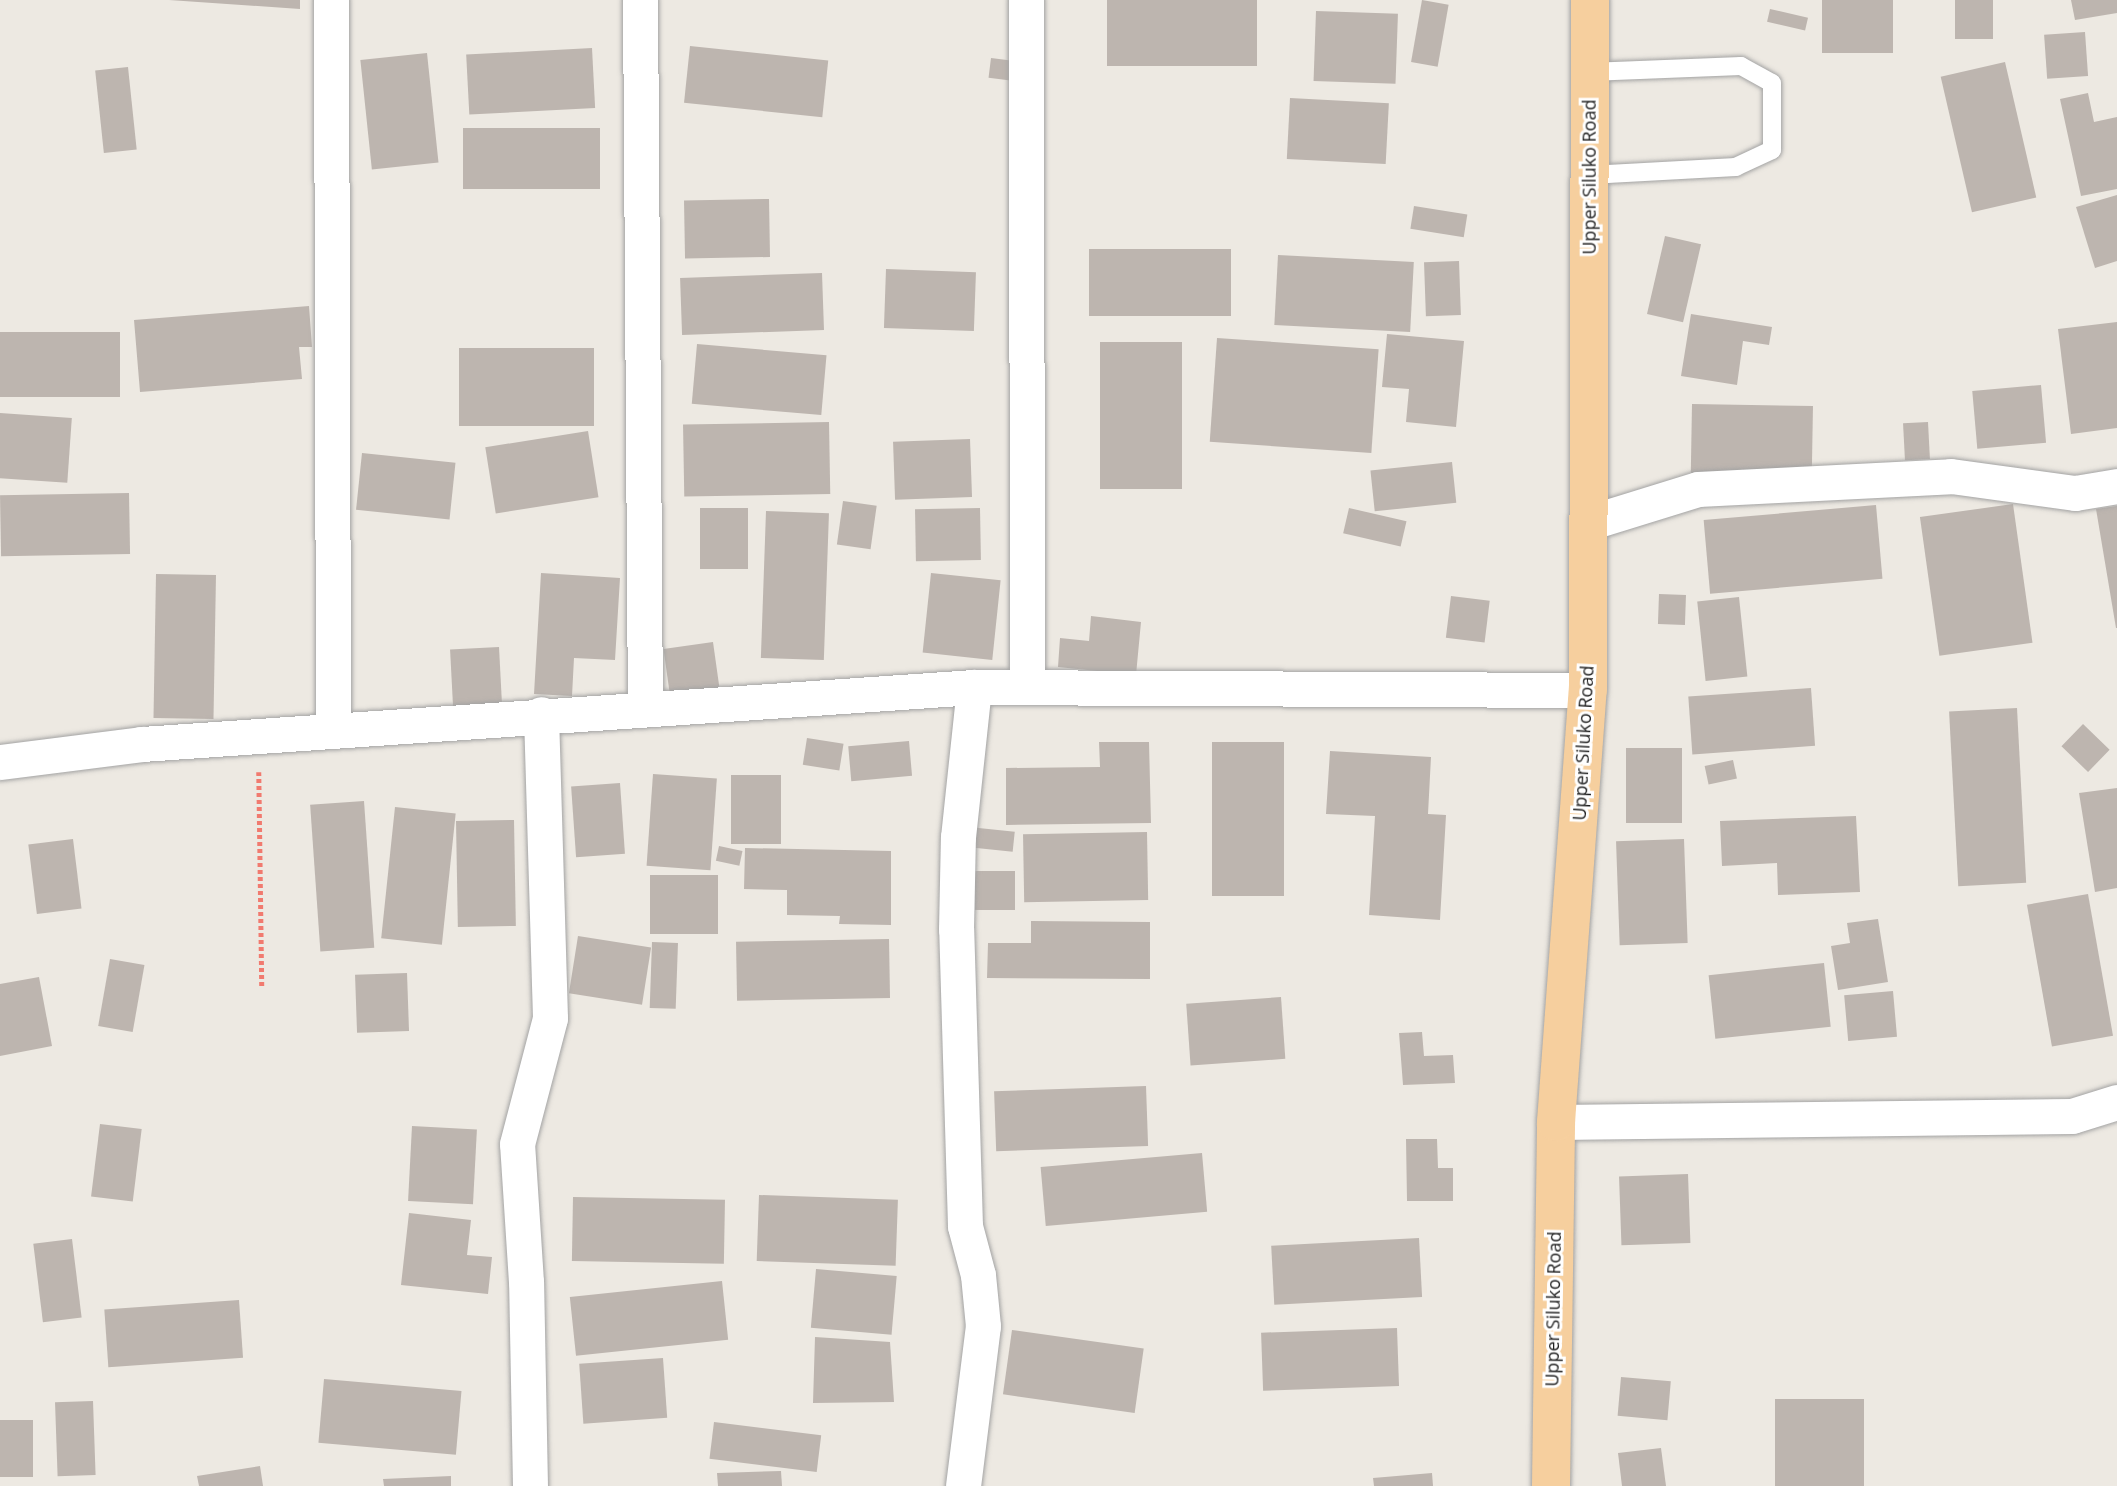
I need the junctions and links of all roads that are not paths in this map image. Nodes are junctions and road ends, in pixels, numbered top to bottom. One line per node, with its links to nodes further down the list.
1 (331, 0): 14 (street)
2 (640, 0): 12 (street)
3 (1026, 0): 9 (street)
4 (1590, 0): 5 (main road, Upper Siluko Road)
5 (1589, 72): 6 (main road, Upper Siluko Road); 6 (lane)
6 (1590, 175): 8 (main road, Upper Siluko Road)
7 (2117, 486): 8 (street)
8 (1588, 523): 11 (main road, Upper Siluko Road)
9 (1027, 684): 10 (street); 11 (street)
10 (974, 687): 12 (street); 19 (street)
11 (1588, 690): 17 (main road, Upper Siluko Road)
12 (645, 709): 13 (street)
13 (541, 714): 14 (street); 18 (street)
14 (333, 730): 15 (street)
15 (0, 762)
16 (2117, 1102): 17 (street)
17 (1556, 1122): 20 (main road, Upper Siluko Road)
18 (530, 1486)
19 (963, 1486)
20 (1551, 1486)

